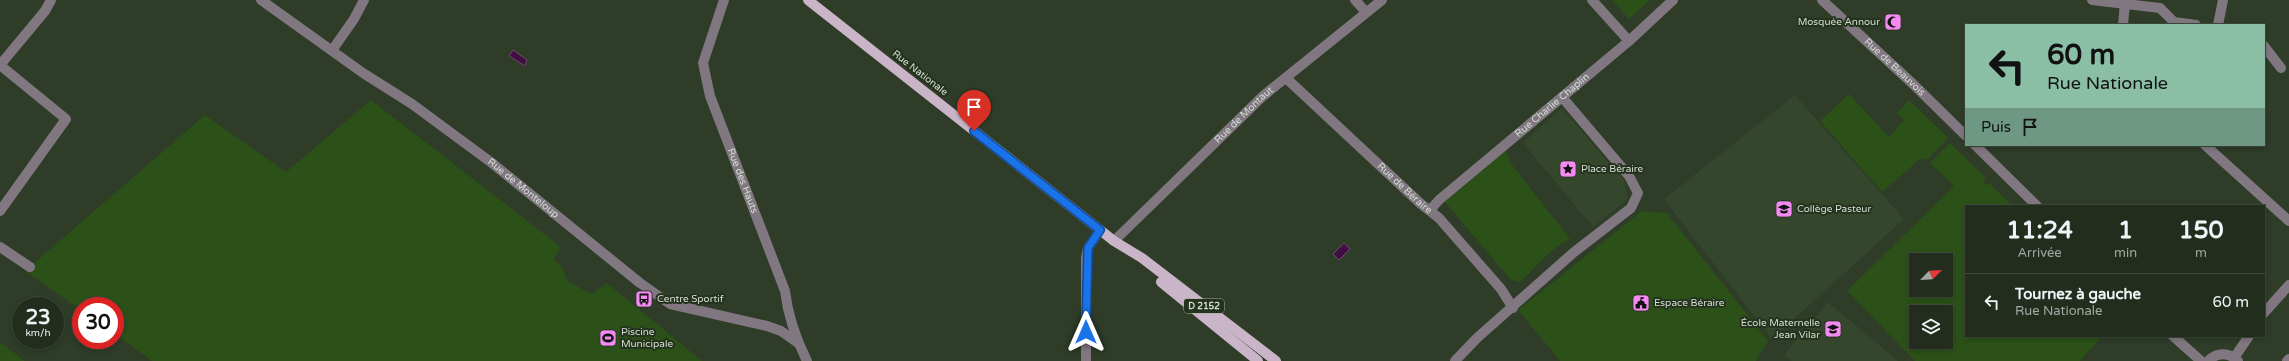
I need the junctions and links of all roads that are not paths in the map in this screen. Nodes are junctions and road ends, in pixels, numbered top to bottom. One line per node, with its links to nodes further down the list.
1 (51, 0): 21 (street)
2 (261, 0): 20 (street, Rue de Monteloup)
3 (364, 0): 20 (street)
4 (724, 0): 42 (street, Rue des Hauts)
5 (808, 0): 32 (main road, Rue Nationale / D 2152)
6 (1355, 0): 14 (street)
7 (1382, 0): 14 (street, Rue de Montaut)
8 (1592, 0): 18 (street)
9 (1673, 0): 18 (street, Rue Charlie Chaplin)
10 (1822, 0): 25 (street, Rue de Beauvois)
11 (2092, 0): 13 (street)
12 (2223, 0): 17 (street)
13 (2125, 3): 15 (street); 16 (street)
14 (1365, 11): 23 (street, Rue de Montaut)
15 (2123, 24)
16 (2189, 24)
17 (2218, 24)
18 (1629, 41): 24 (street, Rue Charlie Chaplin)
19 (2265, 47): 22 (street)
20 (332, 49): 42 (street, Rue de Monteloup)
21 (0, 65): 30 (street)
22 (2281, 68)
23 (1286, 78): 29 (street, Rue de Béraire); 33 (street, Rue de Montaut)
24 (1562, 97): 29 (street, Rue Charlie Chaplin); 38 (street)
25 (1965, 135)
26 (1976, 146): 28 (street)
27 (2206, 146): 31 (street)
28 (2036, 205)
29 (1430, 210): 38 (street, Rue de Béraire)
30 (0, 211)
31 (2289, 221)
32 (1100, 230): 33 (main road, Rue Nationale / D 2152); 46 (street)
33 (1114, 241): 35 (main road, Rue Nationale / D 2152)
34 (0, 247): 36 (street)
35 (1131, 253): 47 (main road, Rue Nationale); 48 (main road, Rue Nationale / D 2152)
36 (30, 267)
37 (2289, 285): 39 (street)
38 (1513, 308): 49 (street)
39 (2265, 313)
40 (2174, 337): 50 (street)
41 (2248, 337): 43 (street)
42 (798, 344): 45 (street, Rue des Hauts)
43 (2236, 359): 51 (street)
44 (2289, 359): 52 (street)
45 (807, 361)
46 (1086, 361)
47 (1258, 361)
48 (1276, 361)
49 (1455, 361)
50 (2201, 361)
51 (2208, 361)
52 (2287, 361)

